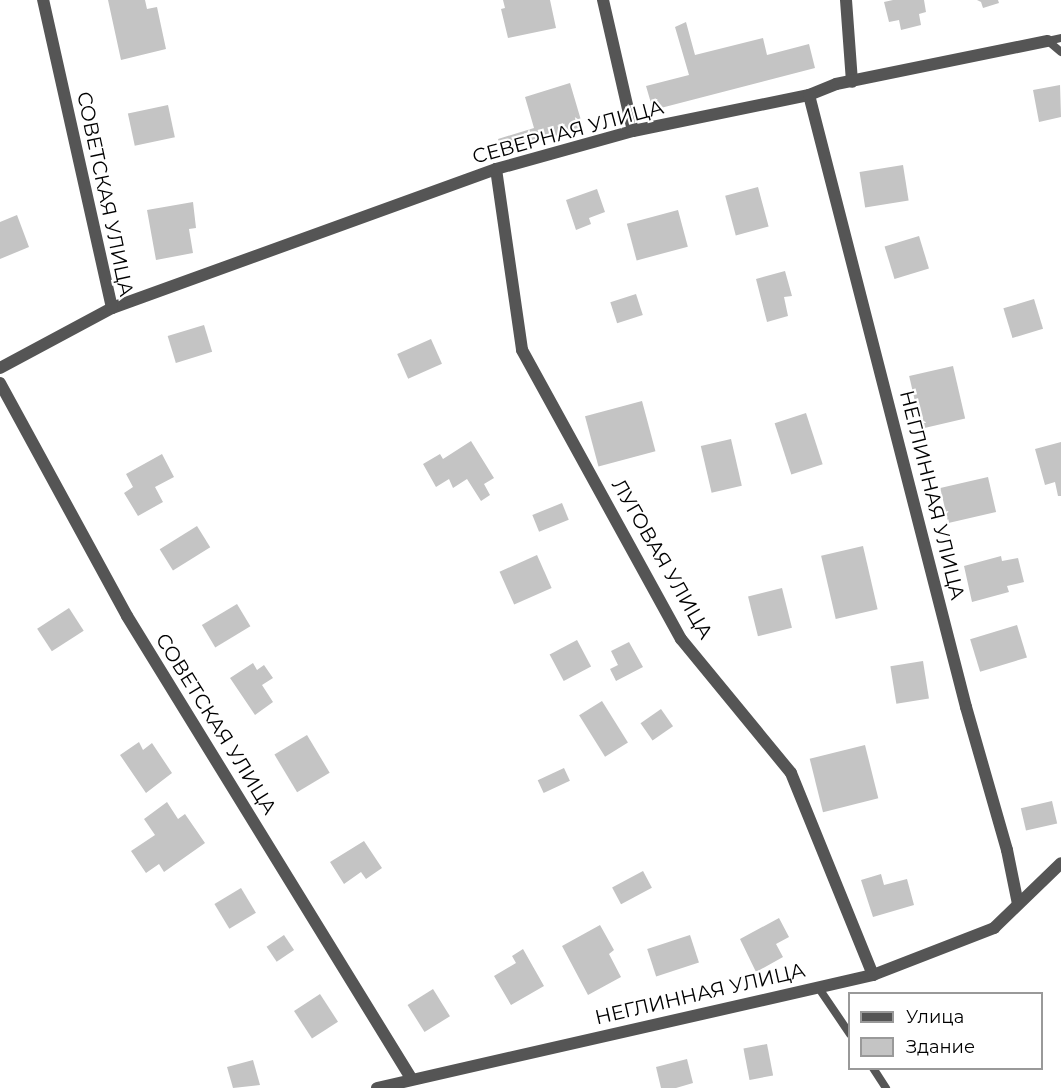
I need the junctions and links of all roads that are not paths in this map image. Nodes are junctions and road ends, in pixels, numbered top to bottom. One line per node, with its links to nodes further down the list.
1 (43, 0): 12 (street, СОВЕТСКАЯ УЛИЦА)
2 (603, 0): 10 (street)
3 (846, 0): 8 (street)
4 (1061, 38): 5 (lane)
5 (1048, 41): 6 (lane); 7 (lane); 8 (street, СЕВЕРНАЯ УЛИЦА)
6 (1061, 43)
7 (1061, 52)
8 (852, 82): 9 (street, СЕВЕРНАЯ УЛИЦА)
9 (809, 95): 10 (street, СЕВЕРНАЯ УЛИЦА); 16 (street, НЕГЛИННАЯ УЛИЦА)
10 (633, 131): 11 (street, СЕВЕРНАЯ УЛИЦА)
11 (496, 169): 12 (street, СЕВЕРНАЯ УЛИЦА); 17 (street, ЛУГОВАЯ УЛИЦА)
12 (112, 308): 13 (street, СОВЕТСКАЯ УЛИЦА)
13 (0, 369)
14 (0, 383): 21 (street, СОВЕТСКАЯ УЛИЦА)
15 (1061, 863): 16 (street, НЕГЛИННАЯ УЛИЦА)
16 (1018, 904): 17 (street, НЕГЛИННАЯ УЛИЦА)
17 (873, 975): 18 (street, НЕГЛИННАЯ УЛИЦА)
18 (818, 987): 19 (lane); 21 (street, НЕГЛИННАЯ УЛИЦА)
19 (848, 1032)
20 (874, 1070): 23 (lane)
21 (411, 1078): 22 (street, НЕГЛИННАЯ УЛИЦА)
22 (376, 1088)
23 (886, 1088)

